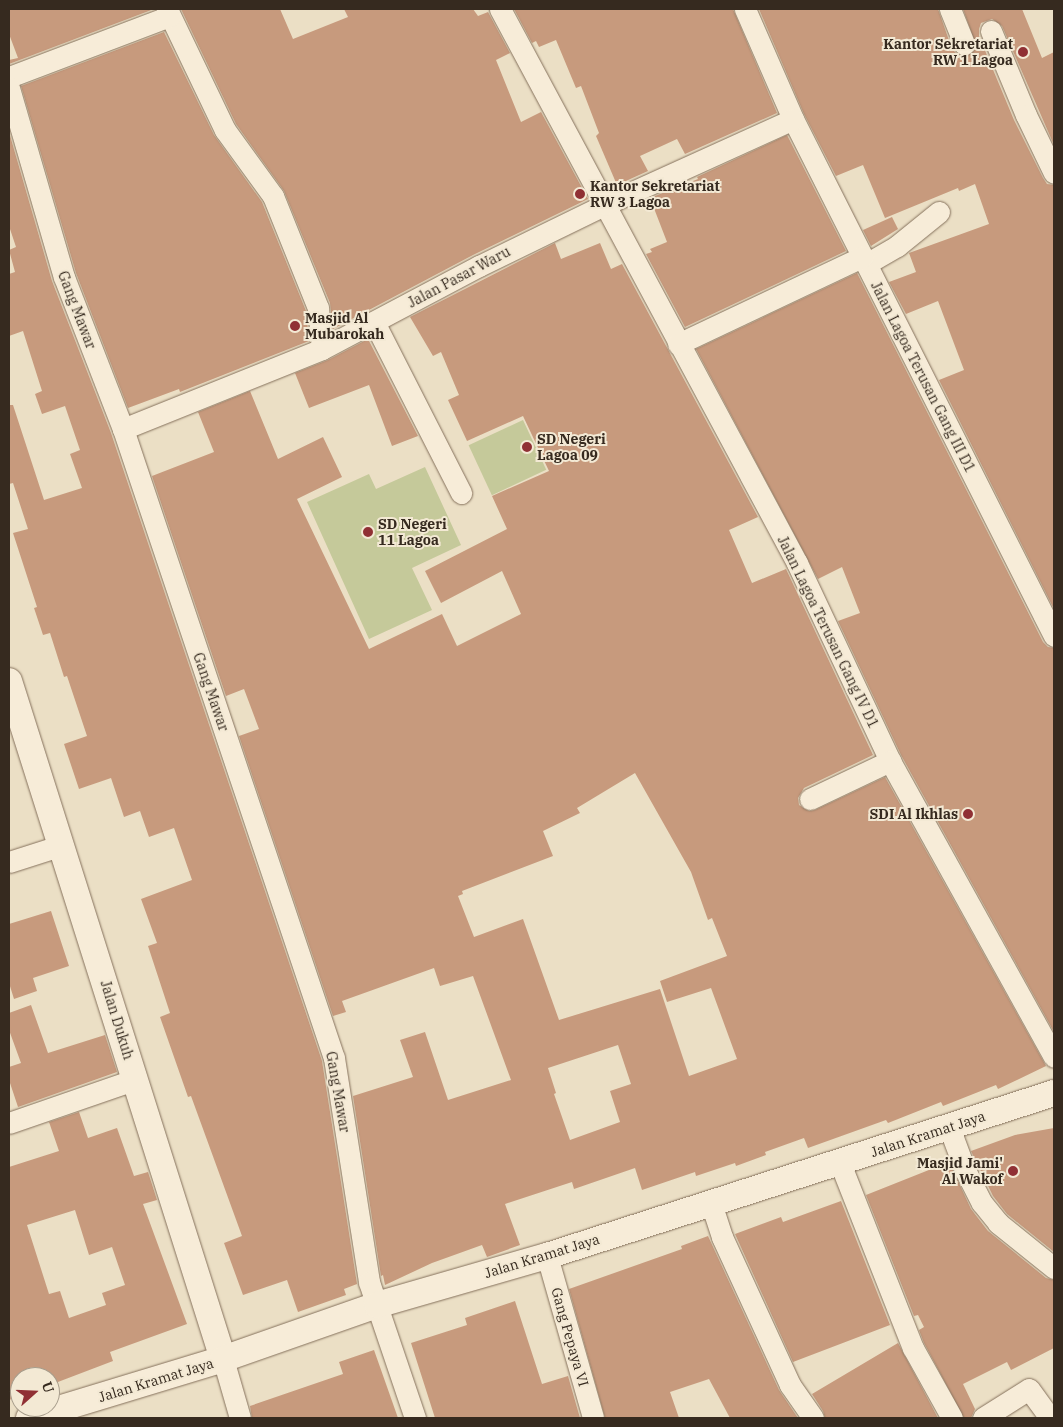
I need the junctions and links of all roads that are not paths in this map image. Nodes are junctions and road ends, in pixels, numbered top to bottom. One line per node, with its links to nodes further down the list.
1 (500, 9): 12 (street, Jalan Lagoa Terusan Gang IV D1)
2 (745, 9): 9 (street, Jalan Lagoa Terusan Gang III D1)
3 (950, 9): 6 (street)
4 (168, 12): 7 (street); 17 (street)
5 (991, 31): 10 (street)
6 (964, 44)
7 (9, 77)
8 (9, 88): 18 (street, Gang Mawar)
9 (793, 119): 12 (street, Jalan Pasar Waru); 14 (street, Jalan Lagoa Terusan Gang III D1)
10 (1049, 150): 11 (street)
11 (1054, 173)
12 (606, 204): 15 (street, Jalan Pasar Waru); 16 (street, Jalan Lagoa Terusan Gang IV D1)
13 (939, 212): 14 (street)
14 (864, 261): 16 (street); 20 (street, Jalan Lagoa Terusan Gang III D1)
15 (374, 322): 17 (street, Jalan Pasar Waru); 19 (street)
16 (678, 344): 22 (street, Jalan Lagoa Terusan Gang IV D1)
17 (322, 349): 18 (street, Jalan Pasar Waru)
18 (123, 428): 35 (street, Gang Mawar)
19 (461, 493)
20 (1054, 636)
21 (9, 681): 24 (street, Jalan Dukuh)
22 (890, 761): 23 (street); 26 (street, Jalan Lagoa Terusan Gang IV D1)
23 (810, 799)
24 (62, 845): 25 (street); 27 (street, Jalan Dukuh)
25 (9, 862)
26 (1054, 1057)
27 (136, 1079): 29 (street); 36 (street, Jalan Dukuh)
28 (1054, 1093): 30 (street, Jalan Kramat Jaya)
29 (9, 1123)
30 (949, 1127): 31 (street, Jalan Kramat Jaya); 34 (street)
31 (840, 1163): 32 (street, Jalan Kramat Jaya); 42 (street)
32 (711, 1204): 33 (street, Jalan Kramat Jaya); 41 (street)
33 (547, 1256): 35 (street, Jalan Kramat Jaya); 40 (street, Gang Pepaya VI)
34 (1054, 1268)
35 (377, 1304): 36 (street, Jalan Kramat Jaya); 39 (street, Gang Mawar)
36 (224, 1359): 37 (street, Jalan Kramat Jaya); 38 (street)
37 (29, 1418)
38 (240, 1418)
39 (415, 1418)
40 (593, 1418)
41 (813, 1418)
42 (952, 1418)
43 (983, 1418): 44 (street)
44 (1050, 1418)

